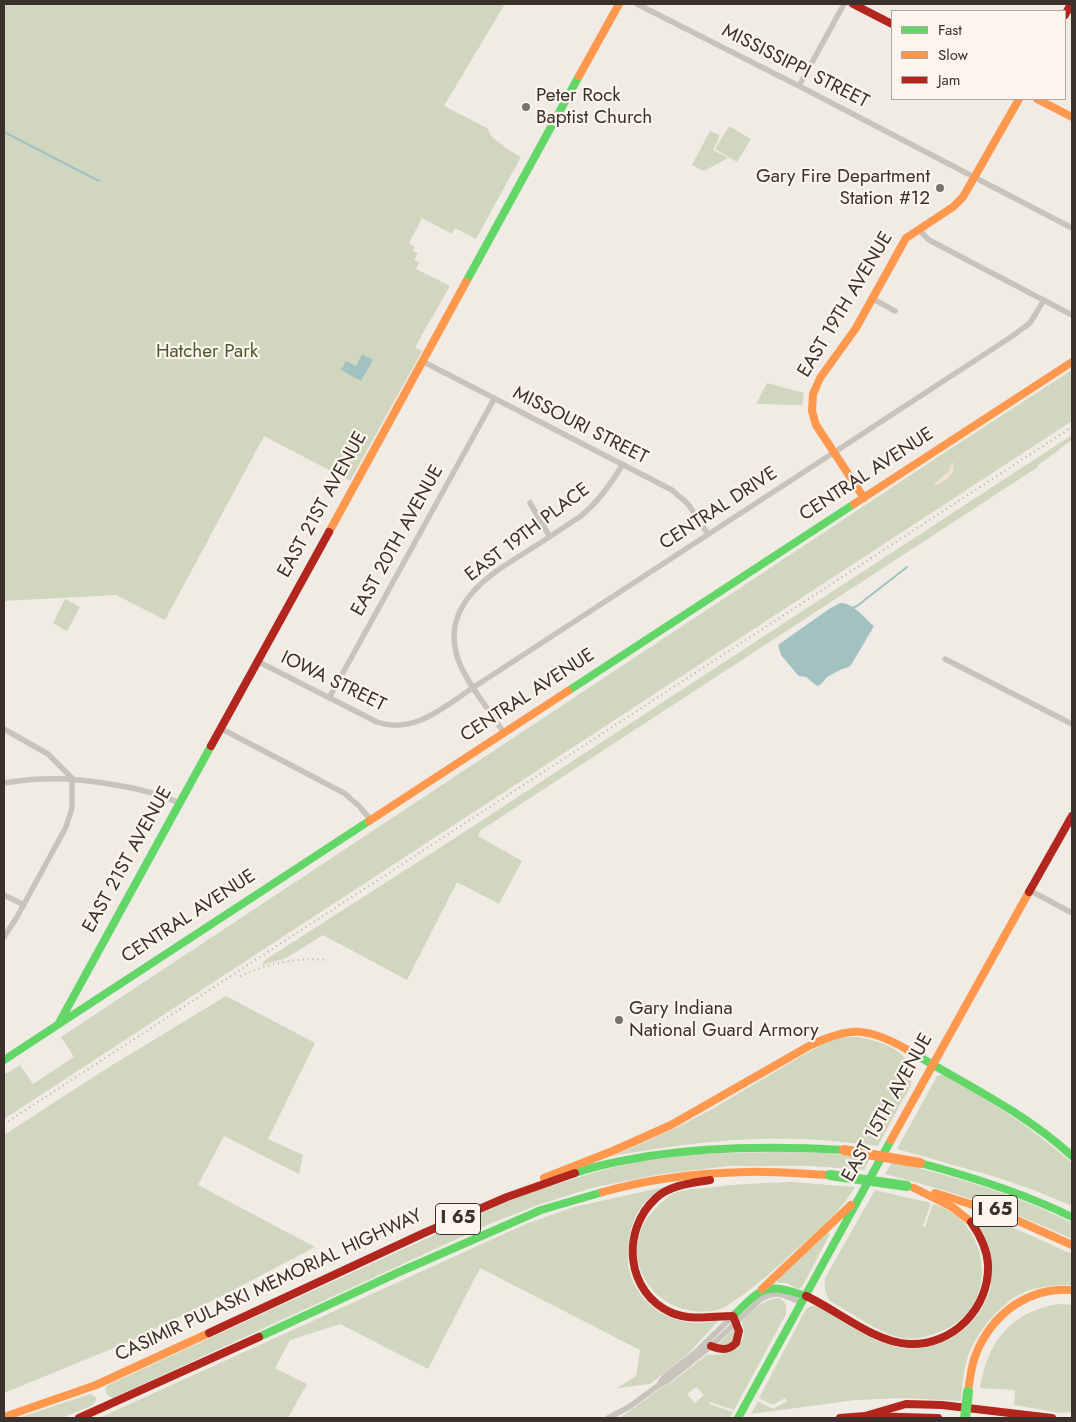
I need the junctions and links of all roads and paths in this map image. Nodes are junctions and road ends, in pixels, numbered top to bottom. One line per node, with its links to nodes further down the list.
1 (619, 4): 17 (main road, EAST 21ST AVENUE)
2 (637, 4): 6 (street, MISSISSIPPI STREET)
3 (844, 4): 6 (street)
4 (853, 4): 5 (main road)
5 (891, 23)
6 (800, 86): 10 (street, MISSISSIPPI STREET)
7 (1018, 100): 10 (main road, EAST 19TH AVENUE)
8 (1039, 100): 9 (main road)
9 (1072, 117)
10 (975, 177): 11 (street, MISSISSIPPI STREET); 12 (main road, EAST 19TH AVENUE)
11 (1072, 228)
12 (919, 230): 13 (main road, EAST 19TH AVENUE); 14 (street)
13 (872, 299): 15 (street); 20 (main road, EAST 19TH AVENUE)
14 (1044, 300): 16 (street); 20 (street, CENTRAL DRIVE)
15 (895, 311)
16 (1072, 315)
17 (422, 361): 19 (street, MISSOURI STREET); 27 (main road, EAST 21ST AVENUE)
18 (1072, 362): 22 (main road, CENTRAL AVENUE)
19 (494, 399): 21 (street, MISSOURI STREET); 29 (street, EAST 20TH AVENUE)
20 (833, 453): 22 (main road, EAST 19TH AVENUE); 24 (street, CENTRAL DRIVE)
21 (623, 464): 24 (street, MISSOURI STREET); 25 (street, EAST 19TH PLACE)
22 (864, 498): 34 (main road, CENTRAL AVENUE)
23 (530, 503): 25 (street)
24 (708, 534): 28 (street, CENTRAL DRIVE)
25 (550, 537): 28 (street, EAST 19TH PLACE)
26 (945, 658): 30 (street)
27 (257, 661): 29 (street, IOWA STREET); 32 (main road, EAST 21ST AVENUE)
28 (474, 687): 31 (street, CENTRAL DRIVE); 34 (street, EAST 19TH PLACE)
29 (329, 698): 31 (street, IOWA STREET)
30 (1072, 724)
31 (398, 726)
32 (220, 728): 37 (main road, EAST 21ST AVENUE); 39 (street)
33 (4, 729): 35 (street)
34 (504, 733): 39 (main road, CENTRAL AVENUE)
35 (72, 778): 36 (street); 37 (street); 42 (street)
36 (4, 783)
37 (179, 803): 45 (main road, EAST 21ST AVENUE)
38 (1072, 816): 40 (main road, EAST 15TH AVENUE)
39 (371, 820): 45 (main road, CENTRAL AVENUE)
40 (1031, 891): 43 (street); 47 (main road, EAST 15TH AVENUE)
41 (4, 895): 42 (street)
42 (24, 905): 44 (street)
43 (1072, 913)
44 (4, 937)
45 (58, 1024): 46 (main road, CENTRAL AVENUE)
46 (4, 1060)
47 (933, 1064): 48 (main road); 51 (main road); 52 (main road, EAST 15TH AVENUE)
48 (1072, 1156)
49 (747, 1172): 50 (main road, I 65, bridge); 59 (main road); 65 (main road, I 65)
50 (910, 1187): 54 (main road, I 65); 58 (main road)
51 (507, 1197): 53 (main road, CASIMIR PULASKI MEMORIAL HIGHWAY / I 65, bridge); 64 (main road, CASIMIR PULASKI MEMORIAL HIGHWAY / I 65)
52 (858, 1198): 55 (main road); 58 (main road, EAST 15TH AVENUE)
53 (1072, 1217)
54 (1072, 1245)
55 (762, 1289): 58 (main road); 59 (main road)
56 (1072, 1290): 62 (main road)
57 (1072, 1296): 62 (main road)
58 (804, 1299): 59 (street); 67 (main road, EAST 15TH AVENUE)
59 (735, 1318): 60 (street); 60 (main road); 61 (street)
60 (710, 1346): 61 (street)
61 (659, 1385): 66 (street)
62 (971, 1392): 70 (main road, bridge); 71 (main road)
63 (865, 1416): 68 (main road); 69 (main road); 72 (main road)
64 (4, 1417)
65 (79, 1418)
66 (608, 1418)
67 (738, 1418)
68 (840, 1418)
69 (938, 1418)
70 (965, 1418)
71 (972, 1418)
72 (1052, 1418)

